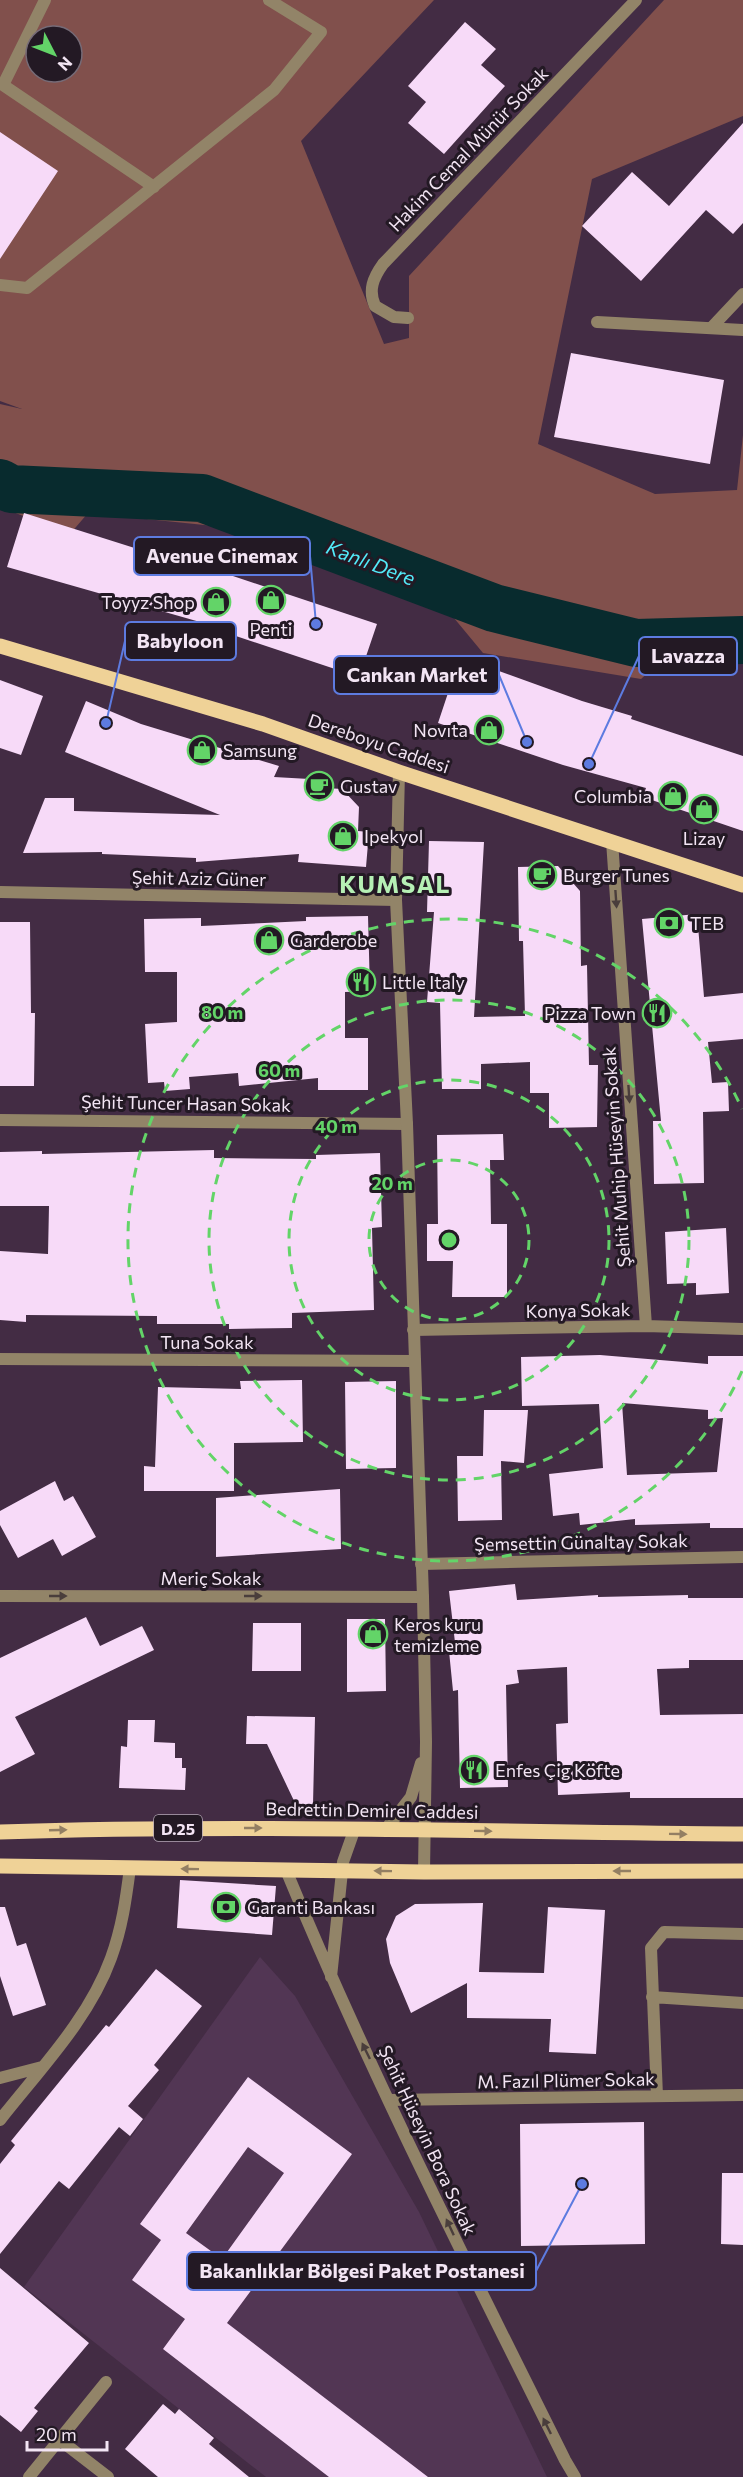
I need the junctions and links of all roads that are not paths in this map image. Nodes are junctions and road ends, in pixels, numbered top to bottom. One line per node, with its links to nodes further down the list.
1 (45, 0): 4 (street)
2 (269, 0): 4 (street)
3 (636, 0): 7 (street, Hakim Cemal Münür Sokak)
4 (154, 187): 5 (street)
5 (0, 285)
6 (743, 294): 9 (street)
7 (408, 318)
8 (597, 322): 9 (street)
9 (712, 327): 10 (street)
10 (743, 330)
11 (0, 645): 12 (main road, Dereboyu Caddesi)
12 (399, 772): 13 (main road, Dereboyu Caddesi); 16 (street)
13 (612, 841): 14 (main road, Dereboyu Caddesi); 19 (street, Şehit Muhip Hüseyin Sokak, one-way to 19)
14 (743, 885)
15 (0, 892): 16 (street, Şehit Aziz Güner)
16 (396, 900): 18 (street)
17 (0, 1120): 18 (street, Şehit Tuncer Hasan Sokak)
18 (407, 1124): 21 (street)
19 (646, 1326): 20 (street, Konya Sokak); 21 (street, Konya Sokak)
20 (743, 1329)
21 (413, 1330): 23 (street)
22 (0, 1359): 23 (street, Tuna Sokak)
23 (415, 1361): 25 (street)
24 (743, 1557): 25 (street, Şemsettin Günaltay Sokak)
25 (421, 1564): 27 (street)
26 (0, 1596): 27 (street, Meriç Sokak, one-way to 27)
27 (423, 1597): 28 (street)
28 (426, 1742): 30 (street); 31 (street)
29 (355, 1828): 30 (main road, Bedrettin Demirel Caddesi / D.25); 32 (main road, Bedrettin Demirel Caddesi / D.25, one-way to 29); 37 (street)
30 (386, 1829): 31 (main road, Bedrettin Demirel Caddesi / D.25)
31 (424, 1831): 33 (main road, Bedrettin Demirel Caddesi / D.25, one-way to 33); 39 (street)
32 (0, 1832)
33 (743, 1834)
34 (0, 1866): 35 (main road)
35 (130, 1868): 36 (main road, one-way to 35); 44 (street)
36 (286, 1870): 37 (main road); 41 (street, Şehit Hüseyin Bora Sokak)
37 (342, 1870): 39 (main road, one-way to 37); 41 (street)
38 (743, 1871): 39 (main road, one-way to 39)
39 (424, 1872)
40 (743, 1935): 42 (street)
41 (331, 1978): 48 (street, Şehit Hüseyin Bora Sokak, one-way to 41)
42 (652, 1997): 43 (street); 47 (street)
43 (743, 2002)
44 (42, 2067): 45 (street); 49 (street)
45 (0, 2078)
46 (743, 2095): 47 (street, M. Fazıl Plümer Sokak)
47 (657, 2096): 48 (street, M. Fazıl Plümer Sokak)
48 (389, 2100): 54 (street, Şehit Hüseyin Bora Sokak, one-way to 48)
49 (0, 2120)
50 (106, 2382): 51 (street)
51 (60, 2440): 52 (street); 53 (street)
52 (29, 2477)
53 (108, 2477)
54 (575, 2477)

